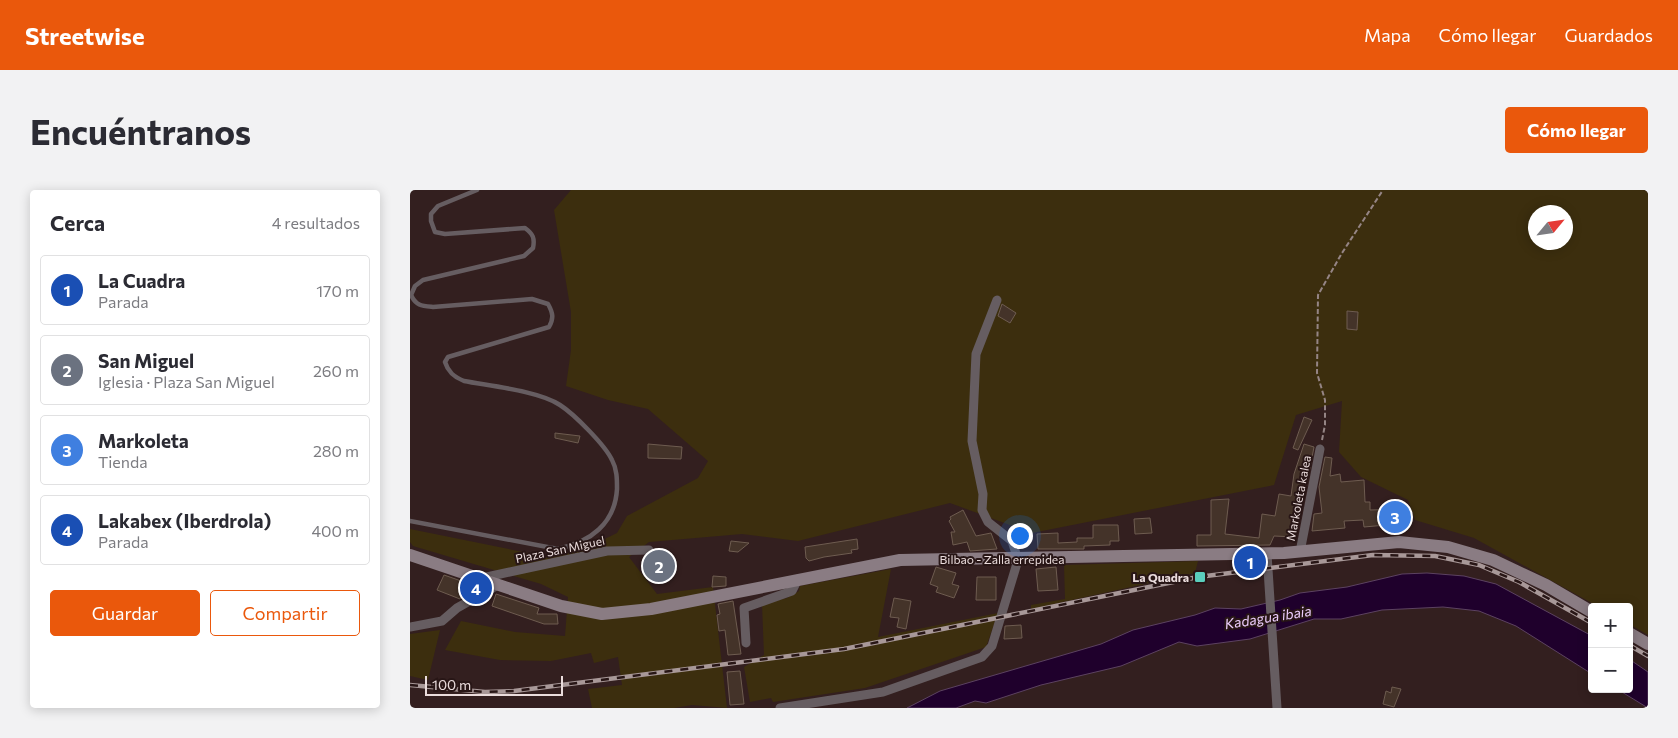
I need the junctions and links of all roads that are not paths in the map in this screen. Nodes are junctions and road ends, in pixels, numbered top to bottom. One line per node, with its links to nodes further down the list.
1 (478, 190): 4 (lane)
2 (997, 300): 9 (street)
3 (1320, 449): 6 (street, Markoleta kalea)
4 (410, 521)
5 (649, 550): 10 (street, Plaza San Miguel)
6 (1300, 552): 7 (street, Bilbao - Zalla errepidea); 13 (street, Bilbao - Zalla errepidea)
7 (1267, 554): 9 (street, Bilbao - Zalla errepidea); 19 (street)
8 (410, 555): 10 (street, Bilbao - Zalla errepidea)
9 (1018, 560): 11 (street, Bilbao - Zalla errepidea); 18 (street)
10 (477, 579): 12 (street, Bilbao - Zalla errepidea)
11 (798, 579): 12 (street, Bilbao - Zalla errepidea); 16 (street)
12 (496, 586): 14 (street)
13 (1588, 610)
14 (410, 627)
15 (1633, 636): 17 (street)
16 (746, 643)
17 (1648, 644)
18 (780, 708)
19 (1277, 708)

